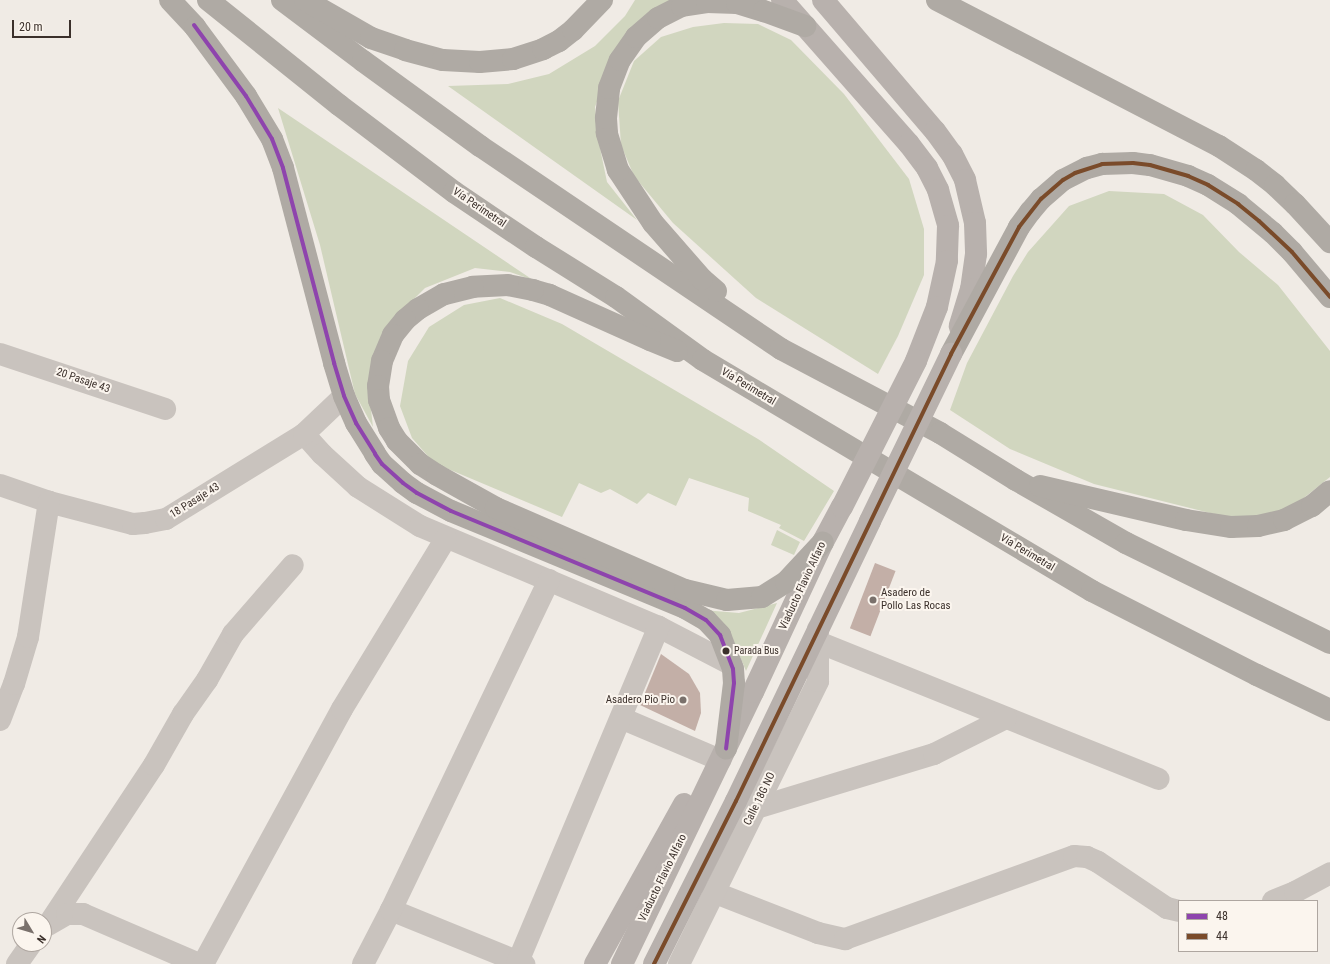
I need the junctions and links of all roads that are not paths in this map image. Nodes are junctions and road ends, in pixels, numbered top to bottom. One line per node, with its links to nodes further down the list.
1 (170, 0): 16 (highway)
2 (208, 0): 15 (highway, Vía Perimetral)
3 (282, 0): 12 (highway)
4 (305, 0): 5 (highway)
5 (602, 0)
6 (782, 0): 9 (main road, Viaducto Flavio Alfaro)
7 (823, 0): 14 (main road)
8 (937, 0): 10 (highway)
9 (805, 26): 12 (highway); 24 (main road, Viaducto Flavio Alfaro, bridge)
10 (1330, 242)
11 (1330, 297): 14 (highway)
12 (781, 349): 19 (highway)
13 (0, 354): 17 (street, 20 Pasaje 43)
14 (951, 354): 28 (main road, bridge)
15 (703, 360): 24 (highway); 31 (highway, Vía Perimetral)
16 (344, 396): 18 (street, 18 Pasaje 43); 30 (highway)
17 (165, 409)
18 (304, 434): 22 (street, 18 Pasaje 43); 23 (street)
19 (1016, 480): 21 (highway); 29 (highway)
20 (0, 485): 22 (street, 18 Pasaje 43)
21 (1330, 490)
22 (49, 502): 32 (street)
23 (446, 538): 26 (street); 52 (street)
24 (822, 542): 38 (main road, Viaducto Flavio Alfaro)
25 (293, 565): 46 (street)
26 (549, 580): 27 (street); 44 (street)
27 (659, 627): 30 (street); 34 (street)
28 (818, 636): 35 (street); 40 (street, Calle 18G NO); 56 (main road)
29 (1330, 643)
30 (732, 665): 38 (highway)
31 (1257, 675): 33 (highway, Vía Perimetral); 37 (highway)
32 (7, 681): 36 (street)
33 (1330, 710)
34 (621, 718): 38 (street); 49 (street)
35 (1006, 718): 39 (street); 40 (street)
36 (0, 720)
37 (1330, 726)
38 (720, 760): 54 (main road); 55 (main road, Viaducto Flavio Alfaro)
39 (1159, 779)
40 (756, 808): 42 (street, Calle 18G NO)
41 (1330, 873): 43 (street)
42 (713, 892): 45 (street); 57 (street, Calle 18G NO)
43 (1275, 900)
44 (391, 910): 49 (street); 53 (street)
45 (1178, 912)
46 (52, 918)
47 (52, 922): 51 (street)
48 (25, 952): 50 (street)
49 (520, 963)
50 (17, 964)
51 (199, 964)
52 (203, 964)
53 (363, 964)
54 (595, 964)
55 (622, 964)
56 (654, 964)
57 (679, 964)

